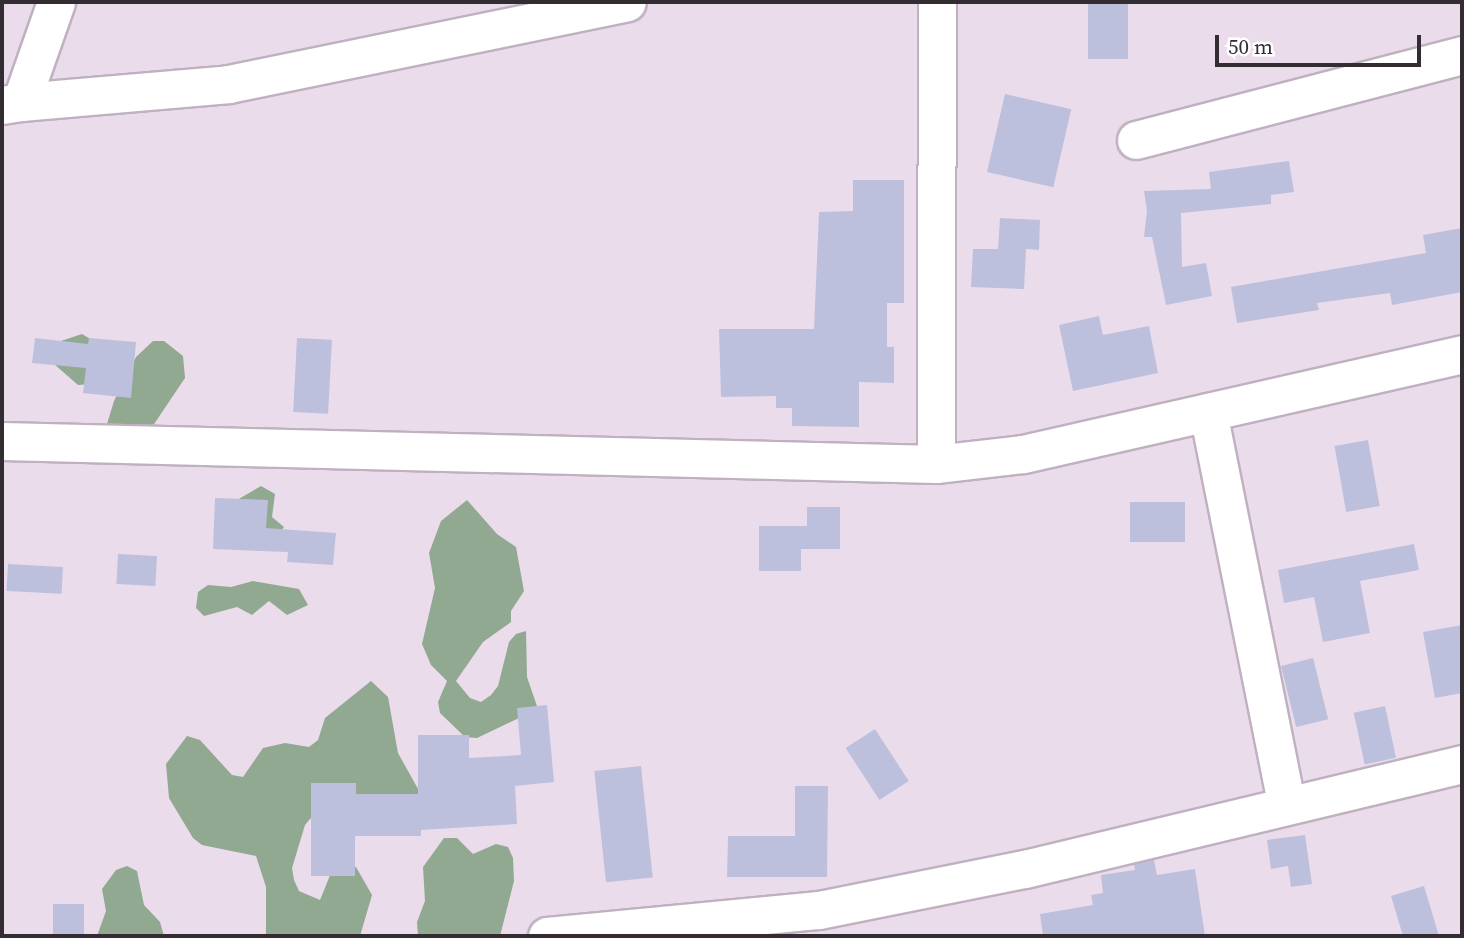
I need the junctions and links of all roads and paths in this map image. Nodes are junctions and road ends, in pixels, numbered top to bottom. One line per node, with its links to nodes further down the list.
1 (56, 2): 5 (street)
2 (627, 2): 5 (street)
3 (937, 2): 10 (street)
4 (1462, 55): 6 (street)
5 (11, 104)
6 (1136, 141)
7 (1462, 354): 8 (street)
8 (1208, 412): 10 (street); 12 (street)
9 (2, 441): 10 (street)
10 (936, 464)
11 (1462, 764): 12 (street)
12 (1286, 804): 13 (street)
13 (558, 936)

